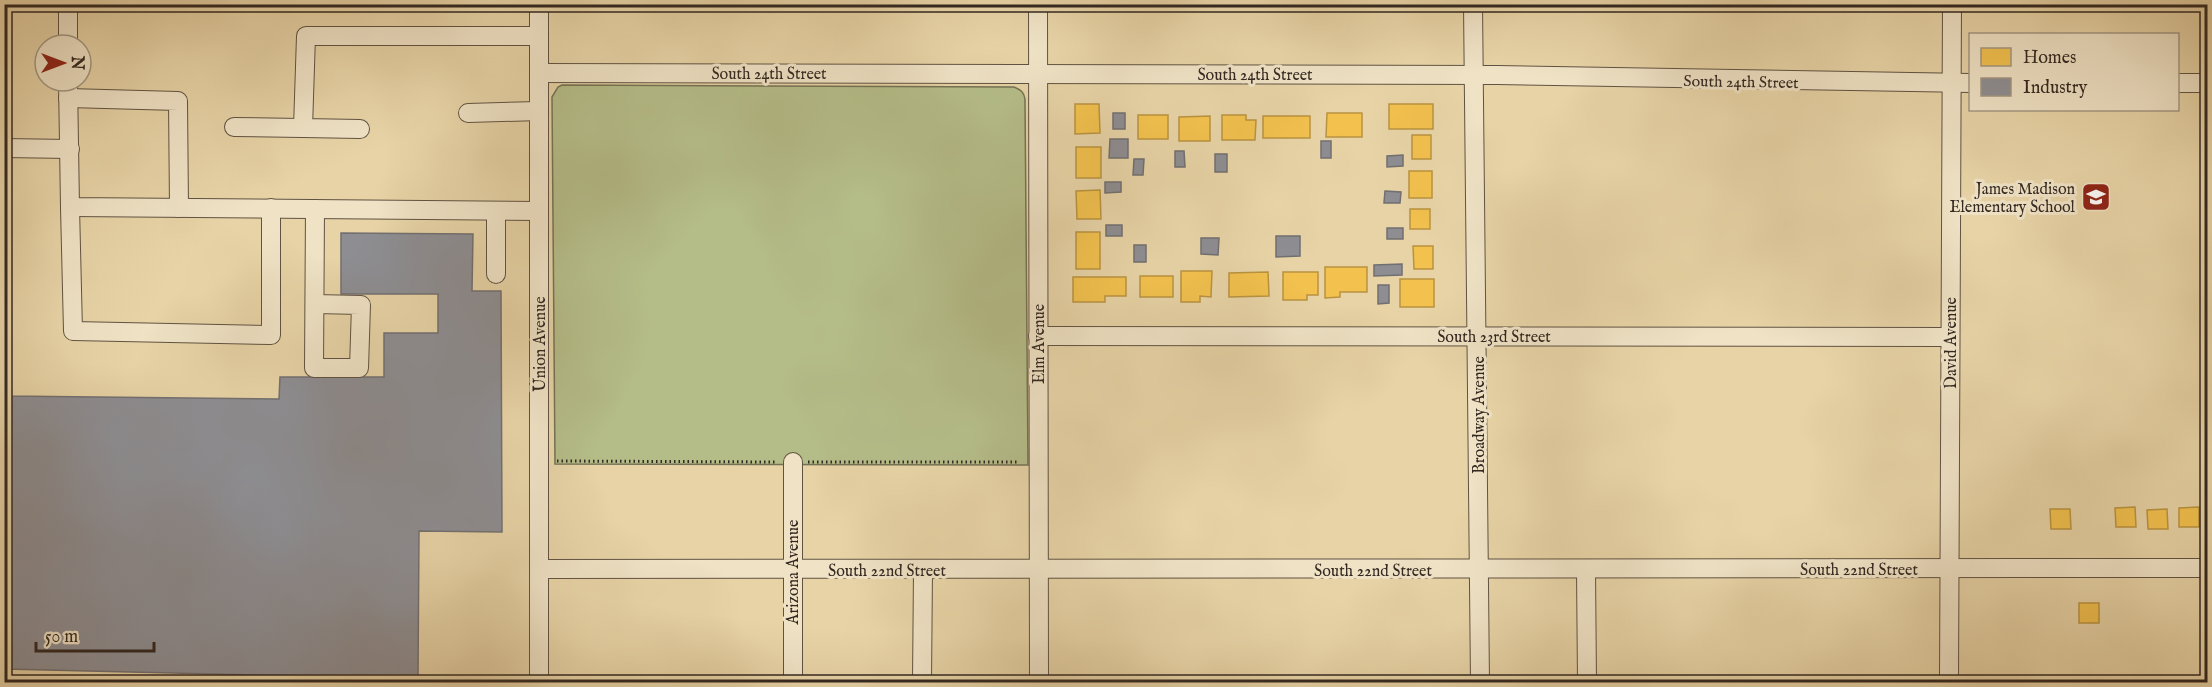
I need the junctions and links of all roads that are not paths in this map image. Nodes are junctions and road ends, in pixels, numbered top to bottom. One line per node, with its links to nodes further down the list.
1 (68, 4): 6 (street)
2 (539, 4): 7 (street, Union Avenue)
3 (1038, 4): 9 (street, Elm Avenue)
4 (1473, 4): 10 (street, Broadway Avenue)
5 (1952, 4): 12 (street, David Avenue)
6 (68, 33)
7 (539, 36): 8 (street, Union Avenue); 20 (street)
8 (539, 73): 9 (street, South 24th Street); 17 (street, Union Avenue)
9 (1038, 74): 10 (street, South 24th Street); 32 (street, Elm Avenue)
10 (1474, 75): 12 (street, South 24th Street); 33 (street, Broadway Avenue)
11 (2208, 82): 14 (street)
12 (1952, 83): 13 (street, South 24th Street); 34 (street, David Avenue)
13 (1969, 83)
14 (2179, 83)
15 (93, 92): 25 (street)
16 (68, 93): 23 (street)
17 (539, 111): 18 (street); 29 (street, Union Avenue)
18 (468, 113)
19 (234, 127): 20 (street)
20 (303, 128): 21 (street)
21 (360, 129)
22 (4, 148): 23 (street)
23 (70, 149): 24 (street)
24 (70, 207): 25 (street); 26 (street)
25 (179, 208): 26 (street)
26 (271, 208): 27 (street)
27 (315, 209): 28 (street); 31 (street)
28 (496, 211): 29 (street); 30 (street)
29 (539, 211): 36 (street, Union Avenue)
30 (496, 274)
31 (315, 304)
32 (1038, 336): 33 (street, South 23rd Street); 41 (street, Elm Avenue)
33 (1478, 336): 34 (street, South 23rd Street); 42 (street, Broadway Avenue)
34 (1950, 337): 38 (street, David Avenue)
35 (793, 462): 39 (street, Arizona Avenue)
36 (539, 568): 39 (street, South 22nd Street); 44 (street, Union Avenue)
37 (2208, 568): 38 (street, South 22nd Street)
38 (1950, 569): 43 (street, South 22nd Street); 50 (street, David Avenue)
39 (792, 570): 40 (street, South 22nd Street); 45 (street, Arizona Avenue)
40 (923, 570): 41 (street, South 22nd Street); 46 (street)
41 (1038, 570): 42 (street, South 22nd Street); 47 (street, Elm Avenue)
42 (1479, 570): 43 (street, South 22nd Street); 48 (street, Broadway Avenue)
43 (1586, 570): 49 (street)
44 (539, 682)
45 (793, 682)
46 (922, 682)
47 (1039, 682)
48 (1480, 682)
49 (1587, 682)
50 (1949, 682)

